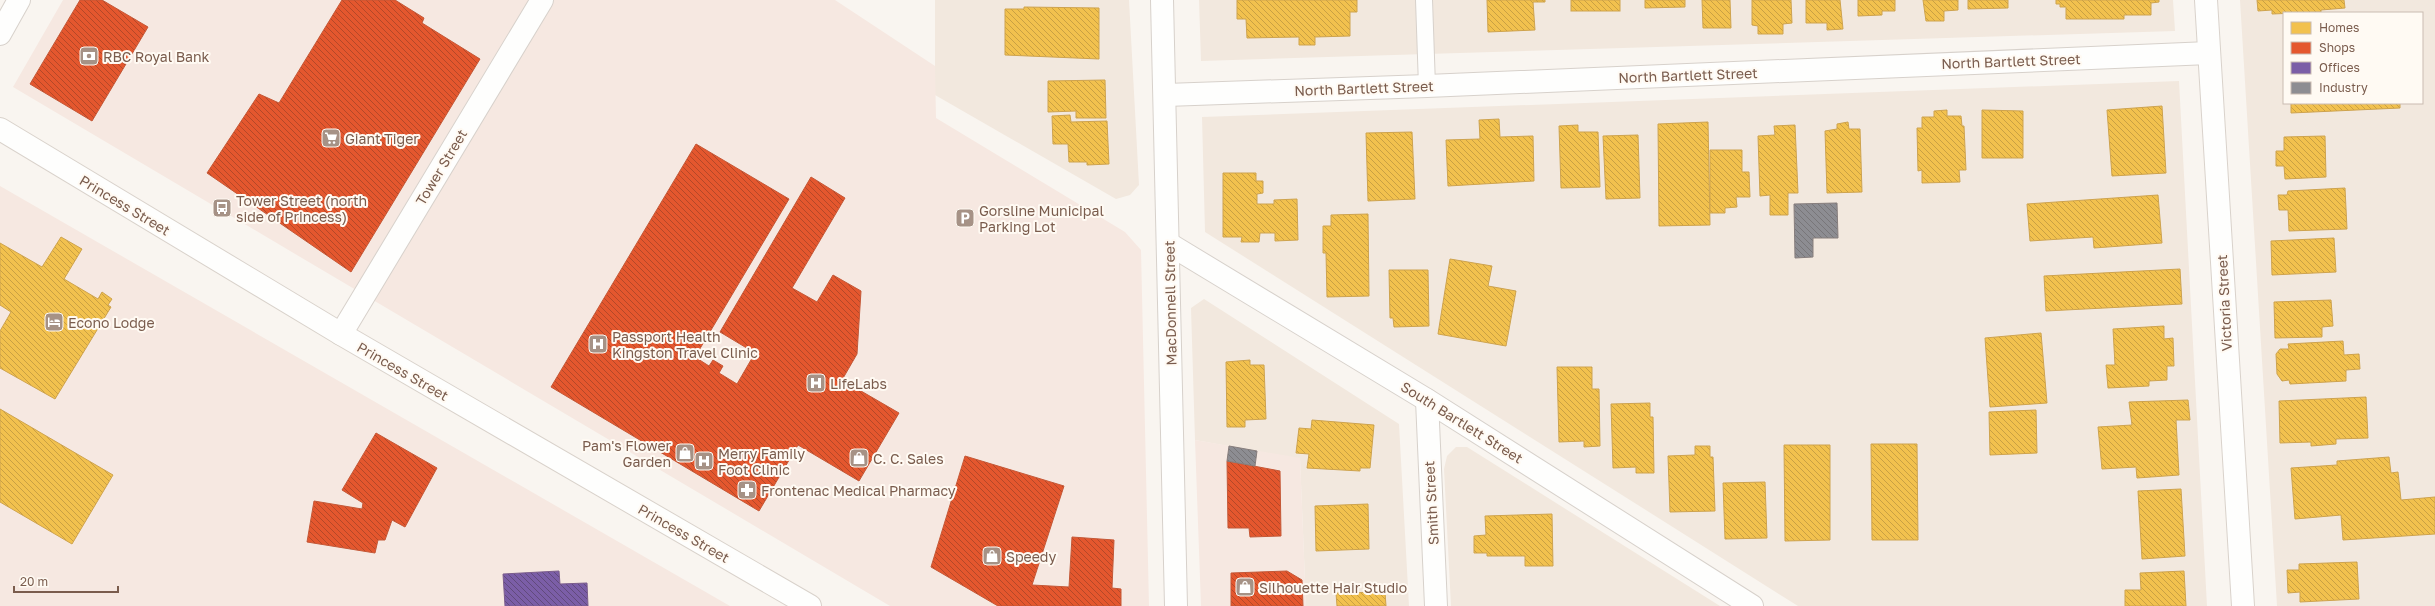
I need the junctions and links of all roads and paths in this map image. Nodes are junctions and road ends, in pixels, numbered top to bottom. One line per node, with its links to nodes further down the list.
1 (19, 0): 6 (street)
2 (542, 0): 12 (street, Tower Street)
3 (1162, 0): 9 (street, MacDonnell Street)
4 (1424, 0): 8 (lane)
5 (2206, 0): 7 (street, Victoria Street)
6 (0, 34)
7 (2209, 53): 8 (street, North Bartlett Street); 18 (street, Victoria Street)
8 (1427, 86): 9 (street, North Bartlett Street)
9 (1166, 95): 11 (street, MacDonnell Street)
10 (0, 129): 12 (street, Princess Street)
11 (1169, 244): 13 (street, South Bartlett Street); 15 (street, MacDonnell Street)
12 (341, 334): 14 (street, Princess Street)
13 (1427, 400): 16 (street, Smith Street); 17 (street, South Bartlett Street)
14 (810, 606)
15 (1176, 606)
16 (1436, 606)
17 (1752, 606)
18 (2243, 606)

